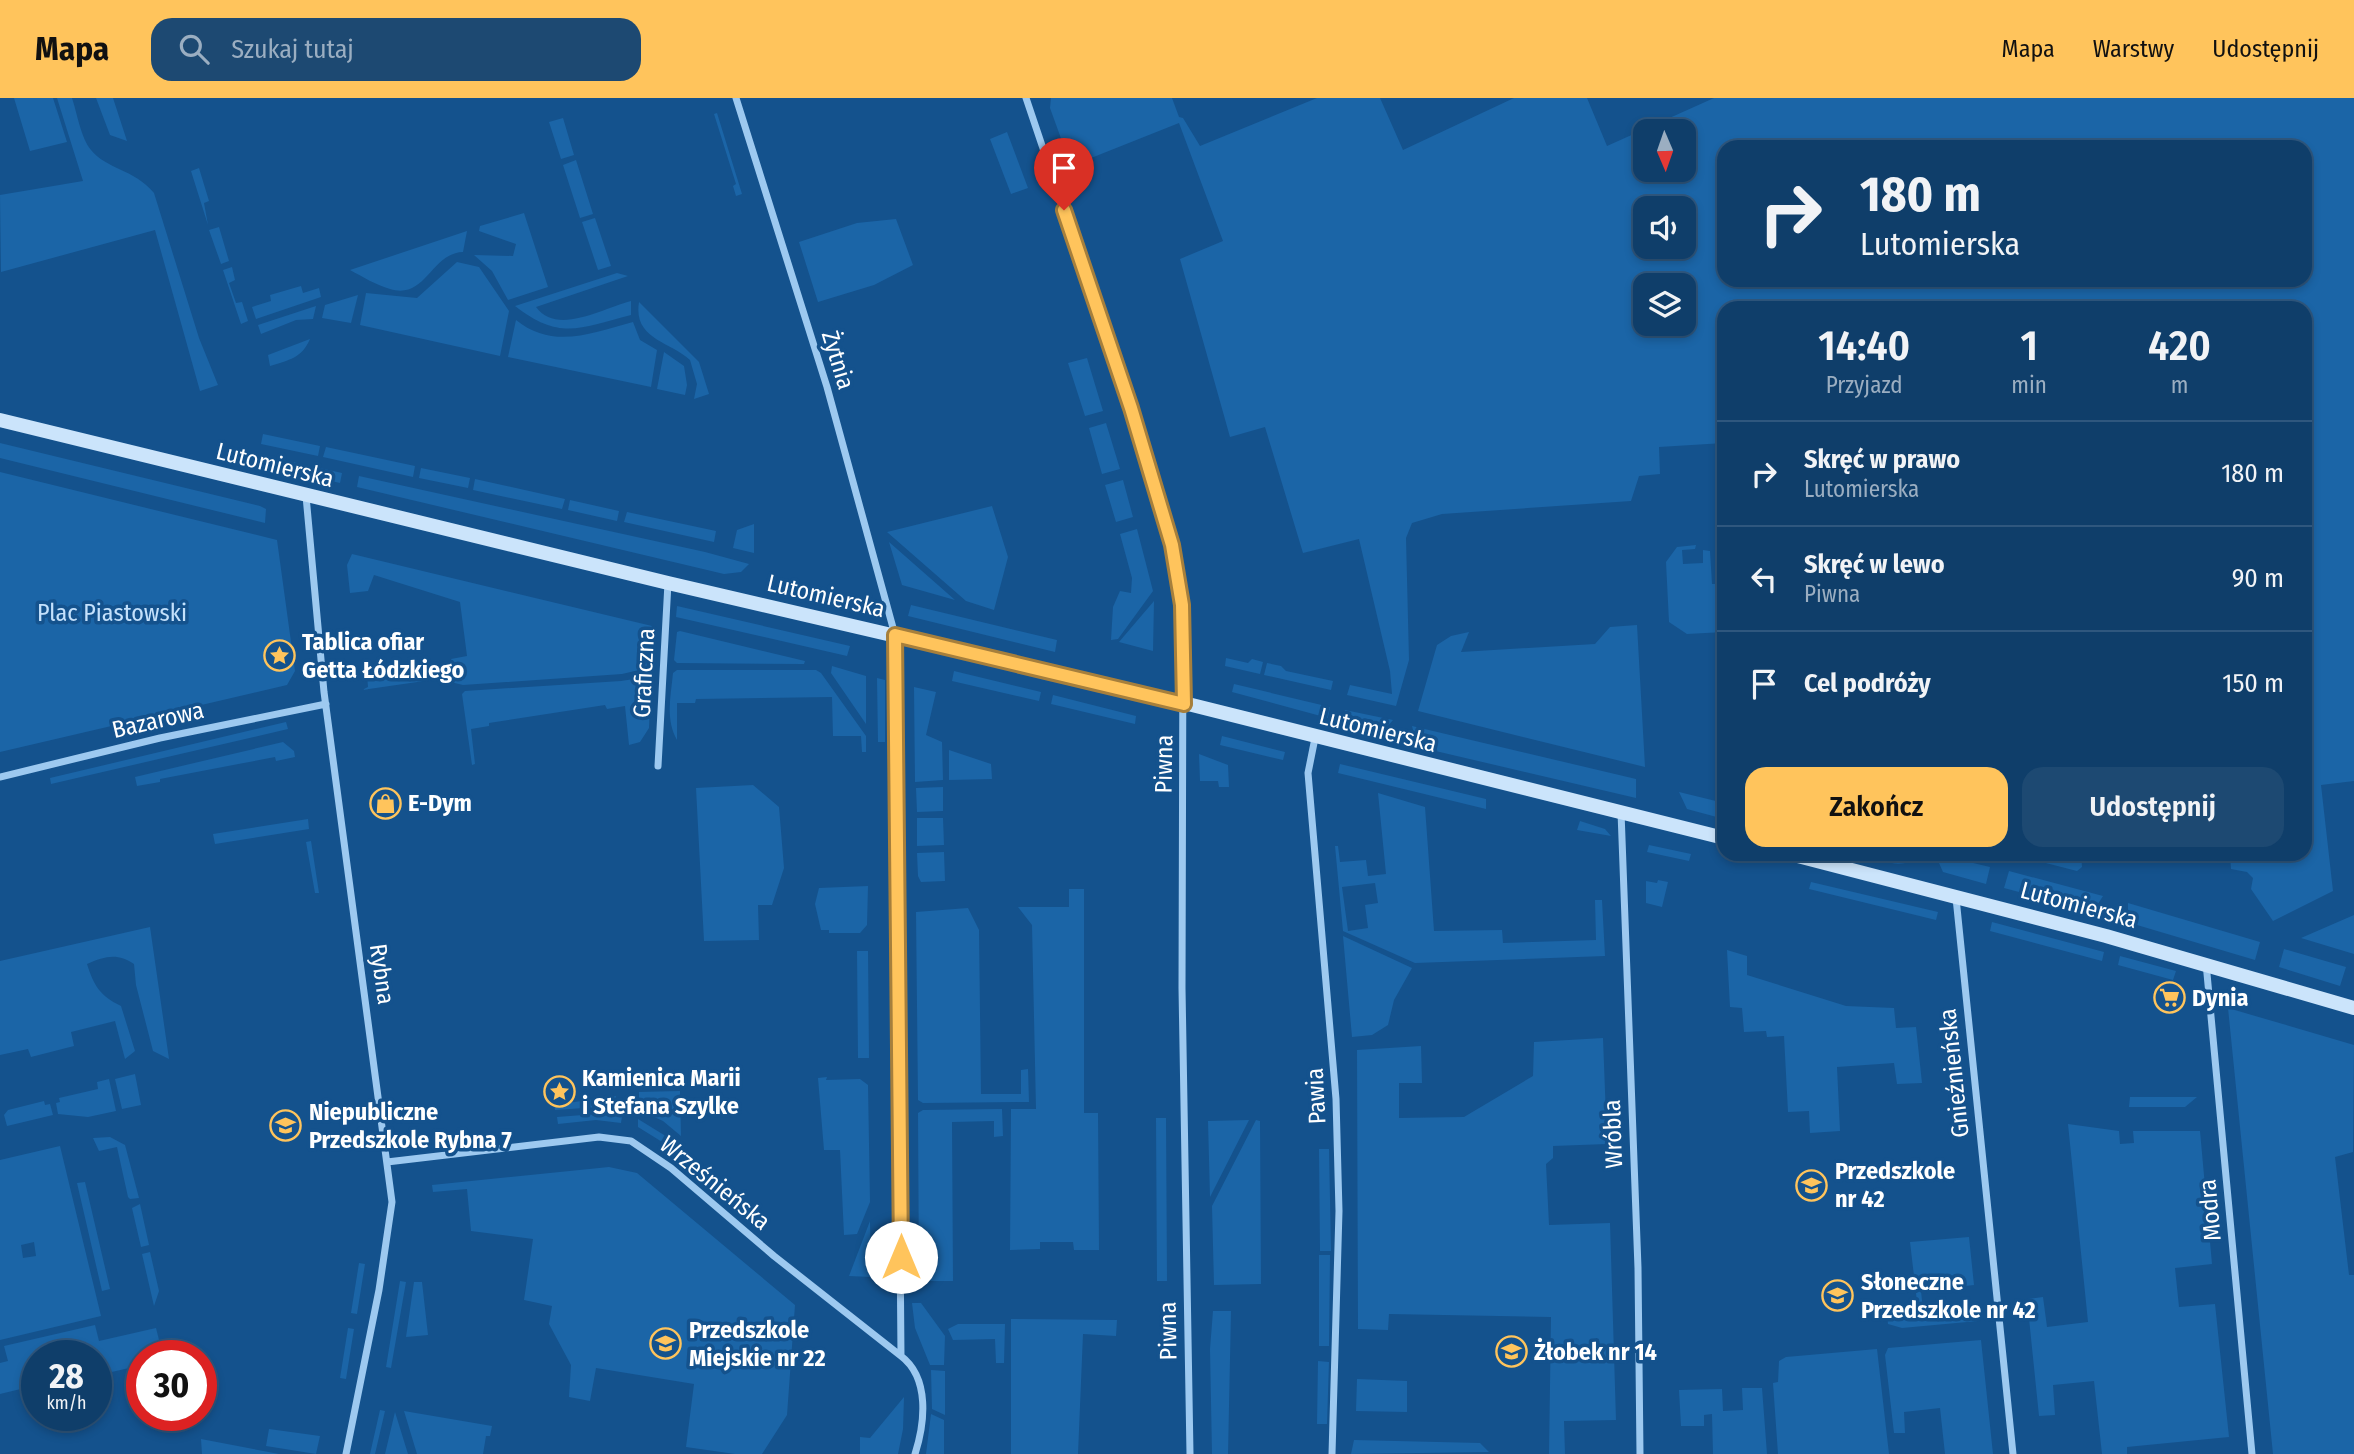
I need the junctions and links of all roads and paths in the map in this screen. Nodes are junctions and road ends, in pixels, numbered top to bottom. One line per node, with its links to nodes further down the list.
1 (736, 98): 6 (street, Żytnia)
2 (1026, 98): 8 (street, Piwna)
3 (0, 420): 4 (main road, Lutomierska)
4 (306, 496): 5 (main road, Lutomierska); 7 (street, Rybna)
5 (668, 583): 6 (main road, Lutomierska); 10 (street, Graficzna)
6 (895, 635): 8 (main road, Lutomierska); 19 (street, Żytnia)
7 (326, 704): 11 (street, Bazarowa); 18 (street, Rybna)
8 (1184, 704): 9 (main road, Lutomierska); 22 (street, Piwna)
9 (1315, 738): 12 (main road, Lutomierska); 23 (street, Pawia)
10 (658, 766)
11 (0, 777)
12 (1621, 812): 13 (main road, Lutomierska); 24 (street, Wróbla)
13 (1717, 836)
14 (1818, 861): 15 (main road, Lutomierska)
15 (1956, 896): 16 (main road, Lutomierska); 25 (street, Gnieźnieńska)
16 (2206, 963): 17 (main road, Lutomierska); 26 (street, Modra)
17 (2354, 1008)
18 (387, 1162): 19 (street, Wrześnieńska); 20 (street, Rybna)
19 (901, 1356): 21 (street)
20 (346, 1454)
21 (915, 1454)
22 (1190, 1454)
23 (1332, 1454)
24 (1640, 1454)
25 (2013, 1454)
26 (2252, 1454)

